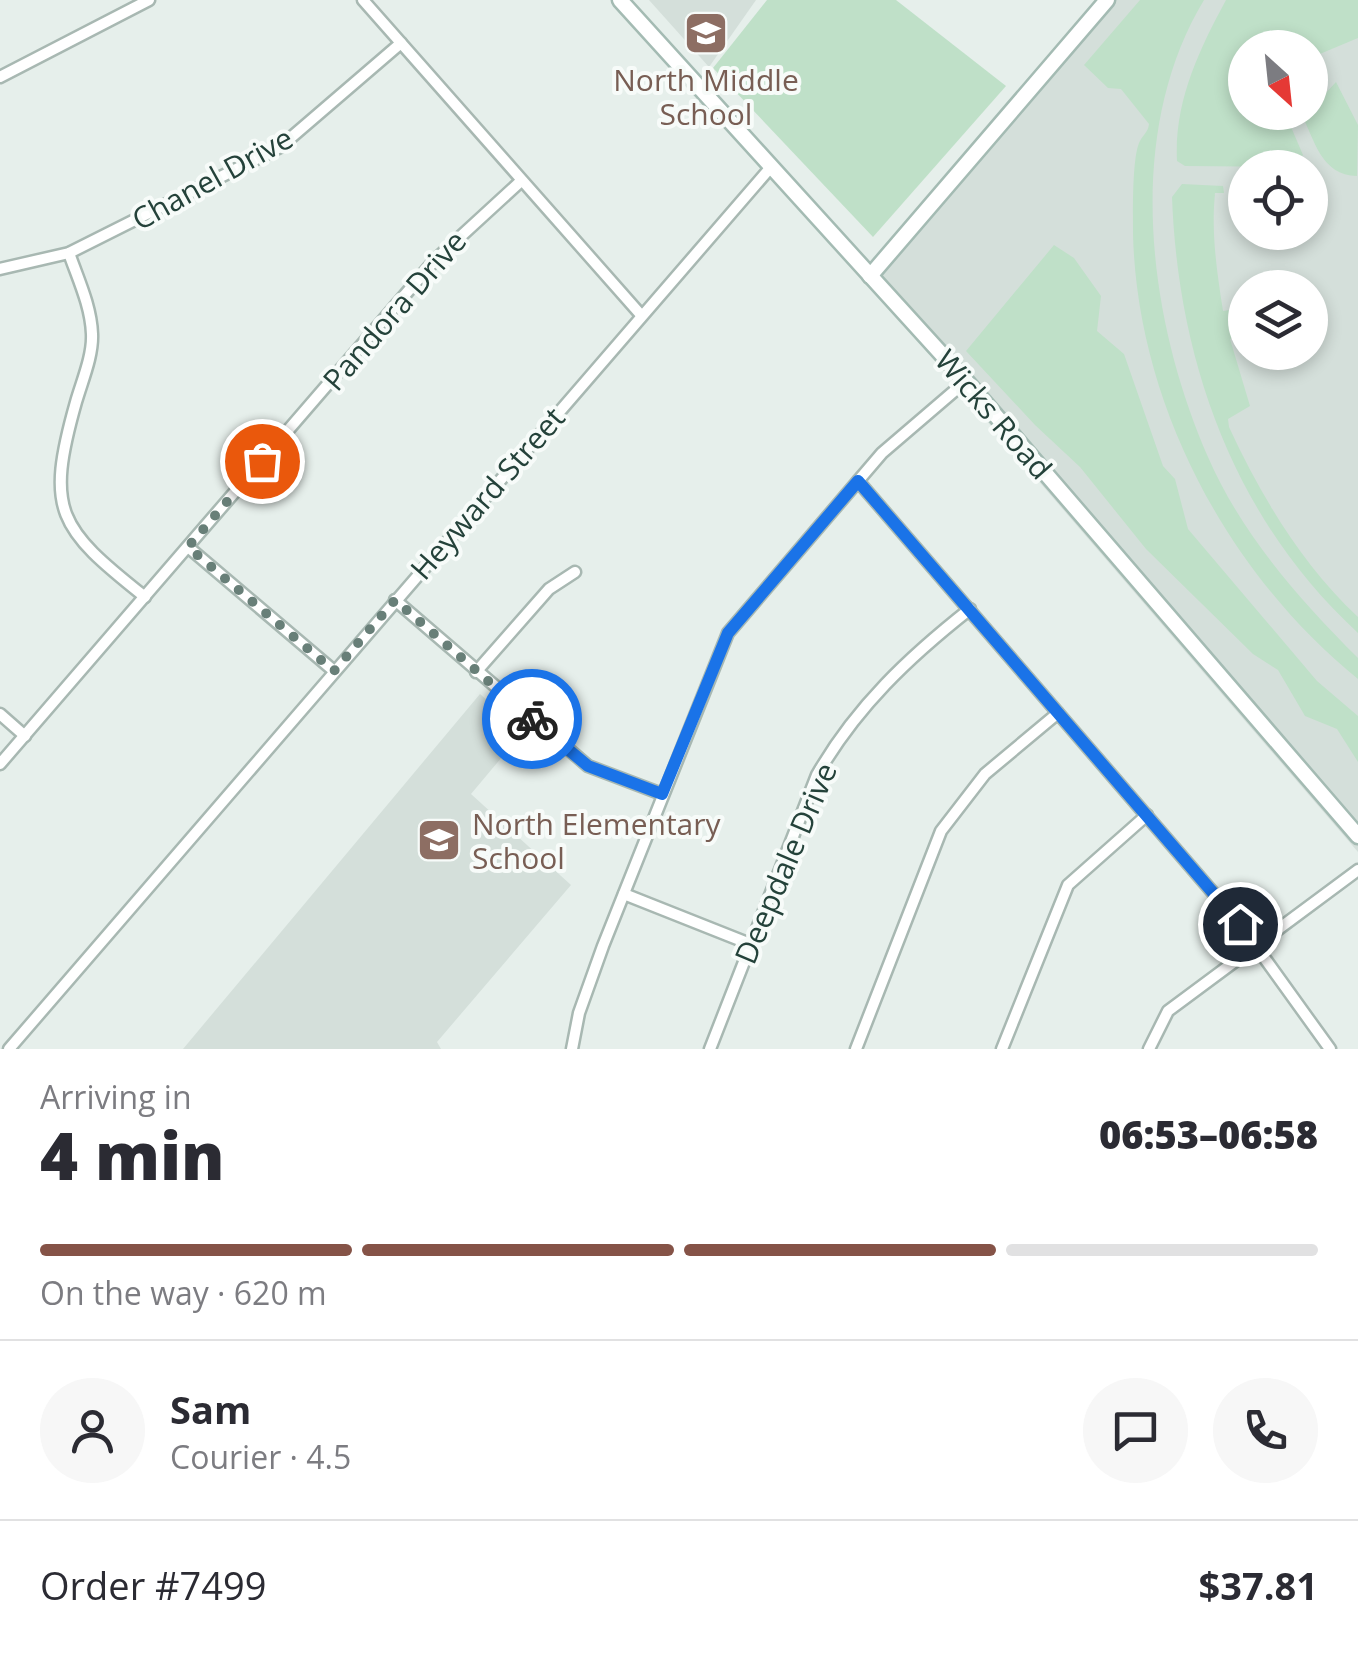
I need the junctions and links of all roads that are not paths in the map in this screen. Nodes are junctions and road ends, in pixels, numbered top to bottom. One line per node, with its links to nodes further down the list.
1 (149, 0): 6 (street)
2 (363, 0): 5 (street)
3 (620, 0): 7 (main road, Wicks Road)
4 (1106, 0): 11 (main road)
5 (401, 43): 8 (street); 9 (street, Chanel Drive)
6 (0, 76)
7 (771, 167): 11 (main road, Wicks Road); 12 (street, Heyward Street)
8 (521, 181): 12 (street); 15 (street, Pandora Drive)
9 (69, 253): 10 (street, Chanel Drive); 17 (street)
10 (0, 269)
11 (870, 276): 13 (main road, Wicks Road)
12 (641, 315): 18 (street, Heyward Street)
13 (966, 381): 14 (street); 28 (main road, Wicks Road)
14 (858, 481): 19 (street); 26 (street)
15 (188, 547): 17 (street, Pandora Drive); 20 (street)
16 (575, 572): 21 (street)
17 (145, 597): 24 (street, Pandora Drive)
18 (395, 600): 20 (street, Heyward Street); 21 (street)
19 (970, 609): 22 (street); 31 (street, Deepdale Drive)
20 (334, 671): 33 (street, Heyward Street)
21 (476, 672): 26 (street)
22 (1058, 713): 27 (street); 36 (street)
23 (0, 714): 24 (street)
24 (25, 736): 25 (street, Pandora Drive)
25 (0, 764)
26 (662, 794): 30 (street)
27 (1148, 815): 32 (street); 37 (street)
28 (1358, 836)
29 (1358, 870): 32 (street)
30 (624, 894): 31 (street); 34 (street)
31 (750, 944): 35 (street, Deepdale Drive)
32 (1256, 947): 38 (street); 39 (street)
33 (9, 1049)
34 (572, 1049)
35 (710, 1049)
36 (856, 1049)
37 (1002, 1049)
38 (1149, 1049)
39 (1330, 1049)

